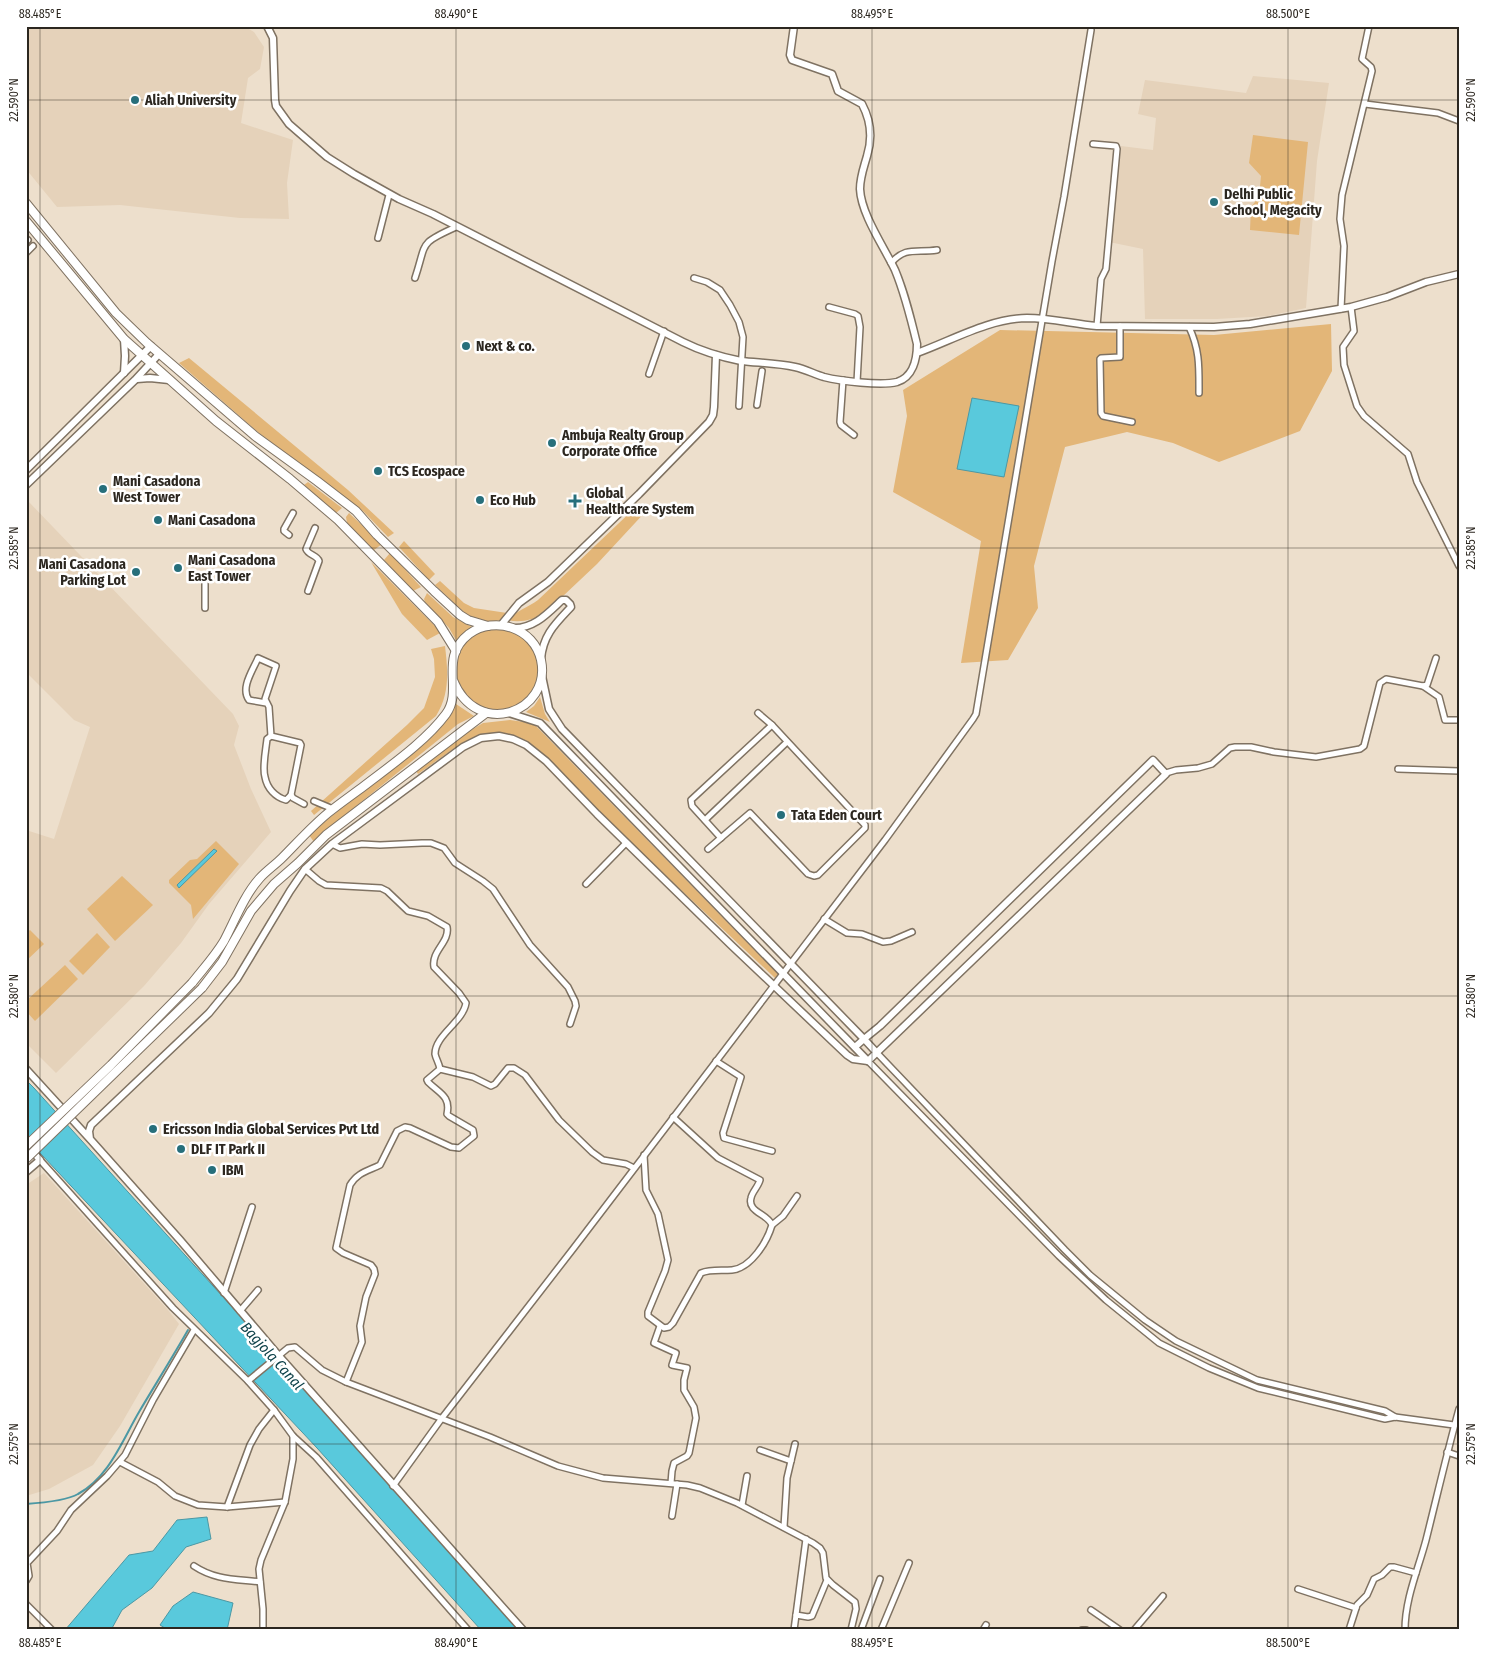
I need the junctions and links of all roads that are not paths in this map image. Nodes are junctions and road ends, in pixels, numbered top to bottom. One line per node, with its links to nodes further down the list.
1 (267, 26): 8 (street)
2 (794, 26): 16 (street)
3 (1368, 26): 5 (street)
4 (1091, 30): 23 (street)
5 (1365, 104): 6 (street); 22 (street)
6 (1459, 120)
7 (1093, 144): 24 (street)
8 (389, 195): 11 (street); 12 (street)
9 (26, 203): 29 (main road)
10 (26, 221): 28 (main road)
11 (450, 224): 18 (street); 27 (street)
12 (378, 238)
13 (33, 246): 15 (street)
14 (937, 250): 16 (street)
15 (26, 253)
16 (891, 263): 30 (street)
17 (1459, 274): 21 (street)
18 (415, 278)
19 (694, 278): 34 (street)
20 (829, 306): 42 (street)
21 (1351, 307): 22 (street); 53 (street)
22 (1341, 309): 26 (street)
23 (1043, 318): 24 (street); 30 (street); 90 (street)
24 (1097, 326): 25 (street)
25 (1120, 326): 26 (street); 46 (street)
26 (1189, 327): 43 (street)
27 (664, 331): 33 (street); 38 (street)
28 (124, 339): 32 (main road); 37 (street)
29 (151, 346): 31 (main road); 32 (street)
30 (917, 353): 42 (street)
31 (160, 354): 35 (street); 58 (main road)
32 (143, 355): 35 (main road); 37 (street)
33 (716, 355): 34 (street); 57 (street)
34 (738, 360): 36 (street); 44 (street)
35 (152, 364): 39 (street); 41 (main road)
36 (763, 367): 40 (street); 45 (street)
37 (124, 374): 48 (street)
38 (649, 374)
39 (135, 380): 41 (street); 49 (street)
40 (843, 380): 42 (street); 47 (street)
41 (171, 381): 60 (main road)
42 (856, 382)
43 (1199, 393)
44 (739, 406)
45 (757, 406)
46 (1132, 422)
47 (854, 435)
48 (26, 470)
49 (26, 486)
50 (294, 513): 52 (street)
51 (314, 528): 55 (street)
52 (289, 535)
53 (1459, 566)
54 (205, 583): 56 (street)
55 (308, 591)
56 (205, 608)
57 (501, 625): 58 (main road); 59 (main road)
58 (488, 626): 60 (main road)
59 (512, 628): 62 (main road); 62 (street)
60 (456, 652): 64 (main road)
61 (1436, 658): 65 (street)
62 (541, 661): 63 (main road)
63 (542, 675): 68 (main road); 92 (street)
64 (453, 680): 67 (main road); 82 (main road)
65 (1423, 686): 70 (street); 77 (street)
66 (266, 703): 66 (street); 72 (street)
67 (486, 713): 68 (main road); 75 (main road)
68 (509, 713): 93 (street)
69 (758, 713): 71 (street)
70 (1459, 720)
71 (772, 725): 73 (street); 83 (street)
72 (270, 736): 79 (street); 79 (street)
73 (787, 742): 83 (street); 84 (street)
74 (1398, 770): 76 (street)
75 (410, 771): 78 (street); 108 (main road, bridge)
76 (1459, 771)
77 (1166, 773): 96 (street); 98 (street)
78 (416, 780): 85 (street); 86 (street)
79 (292, 795): 81 (street)
80 (314, 801): 82 (street)
81 (304, 804)
82 (333, 809): 105 (main road, bridge)
83 (705, 820): 84 (street)
84 (721, 838): 87 (street)
85 (332, 844): 88 (street); 95 (street)
86 (626, 844): 89 (street); 94 (street)
87 (708, 849)
88 (305, 869): 102 (street); 104 (street)
89 (586, 884)
90 (824, 919): 91 (street); 92 (street)
91 (912, 932)
92 (790, 963): 93 (street); 96 (street)
93 (783, 973): 94 (street); 97 (street)
94 (774, 985): 99 (street); 100 (street)
95 (570, 1024)
96 (864, 1039): 97 (street); 98 (street)
97 (856, 1048): 100 (street)
98 (877, 1053): 100 (street); 125 (street)
99 (716, 1061): 103 (street); 106 (street)
100 (868, 1061): 125 (street)
101 (26, 1068): 104 (street)
102 (440, 1069): 110 (street); 122 (street)
103 (673, 1117): 107 (street); 114 (street)
104 (90, 1139): 116 (street)
105 (26, 1145): 109 (street)
106 (772, 1151)
107 (644, 1154): 110 (street); 118 (street)
108 (26, 1159)
109 (40, 1160): 111 (street); 119 (street)
110 (634, 1168): 126 (street)
111 (26, 1172)
112 (797, 1196): 114 (street)
113 (252, 1206): 116 (street)
114 (772, 1225): 118 (street)
115 (258, 1290): 117 (street)
116 (224, 1293): 117 (street)
117 (240, 1311): 120 (street)
118 (660, 1326): 136 (street)
119 (194, 1330): 121 (street); 134 (street)
120 (279, 1356): 121 (street); 122 (street); 137 (street)
121 (248, 1381): 123 (street)
122 (346, 1382): 126 (street)
123 (274, 1410): 128 (street); 140 (street)
124 (1459, 1410): 127 (street)
125 (1395, 1417): 127 (street)
126 (442, 1418): 136 (street); 137 (street)
127 (1454, 1425): 131 (street)
128 (293, 1436): 138 (street); 159 (street)
129 (795, 1444): 133 (street)
130 (760, 1450): 133 (street)
131 (1447, 1452): 132 (street); 146 (street)
132 (1459, 1456)
133 (791, 1460): 142 (street)
134 (120, 1462): 140 (street); 149 (street)
135 (747, 1476): 139 (street)
136 (674, 1483): 139 (street); 141 (street)
137 (393, 1486): 160 (street)
138 (285, 1502): 140 (street); 150 (street)
139 (742, 1505): 142 (street)
140 (227, 1507)
141 (672, 1516)
142 (784, 1527): 143 (street)
143 (806, 1539): 148 (street); 156 (street)
144 (909, 1563): 164 (street)
145 (194, 1566): 150 (street)
146 (1416, 1573): 154 (street); 168 (street)
147 (880, 1578): 163 (street)
148 (827, 1580): 156 (street); 162 (street)
149 (26, 1581)
150 (260, 1582): 158 (street)
151 (1298, 1589): 154 (street)
152 (1163, 1596): 166 (street)
153 (26, 1604): 157 (street)
154 (1356, 1608): 167 (street)
155 (1091, 1610): 165 (street)
156 (796, 1615): 161 (street)
157 (52, 1630)
158 (262, 1630)
159 (468, 1630)
160 (523, 1630)
161 (794, 1630)
162 (850, 1630)
163 (861, 1630)
164 (881, 1630)
165 (1120, 1630)
166 (1134, 1630)
167 (1349, 1630)
168 (1405, 1630)

